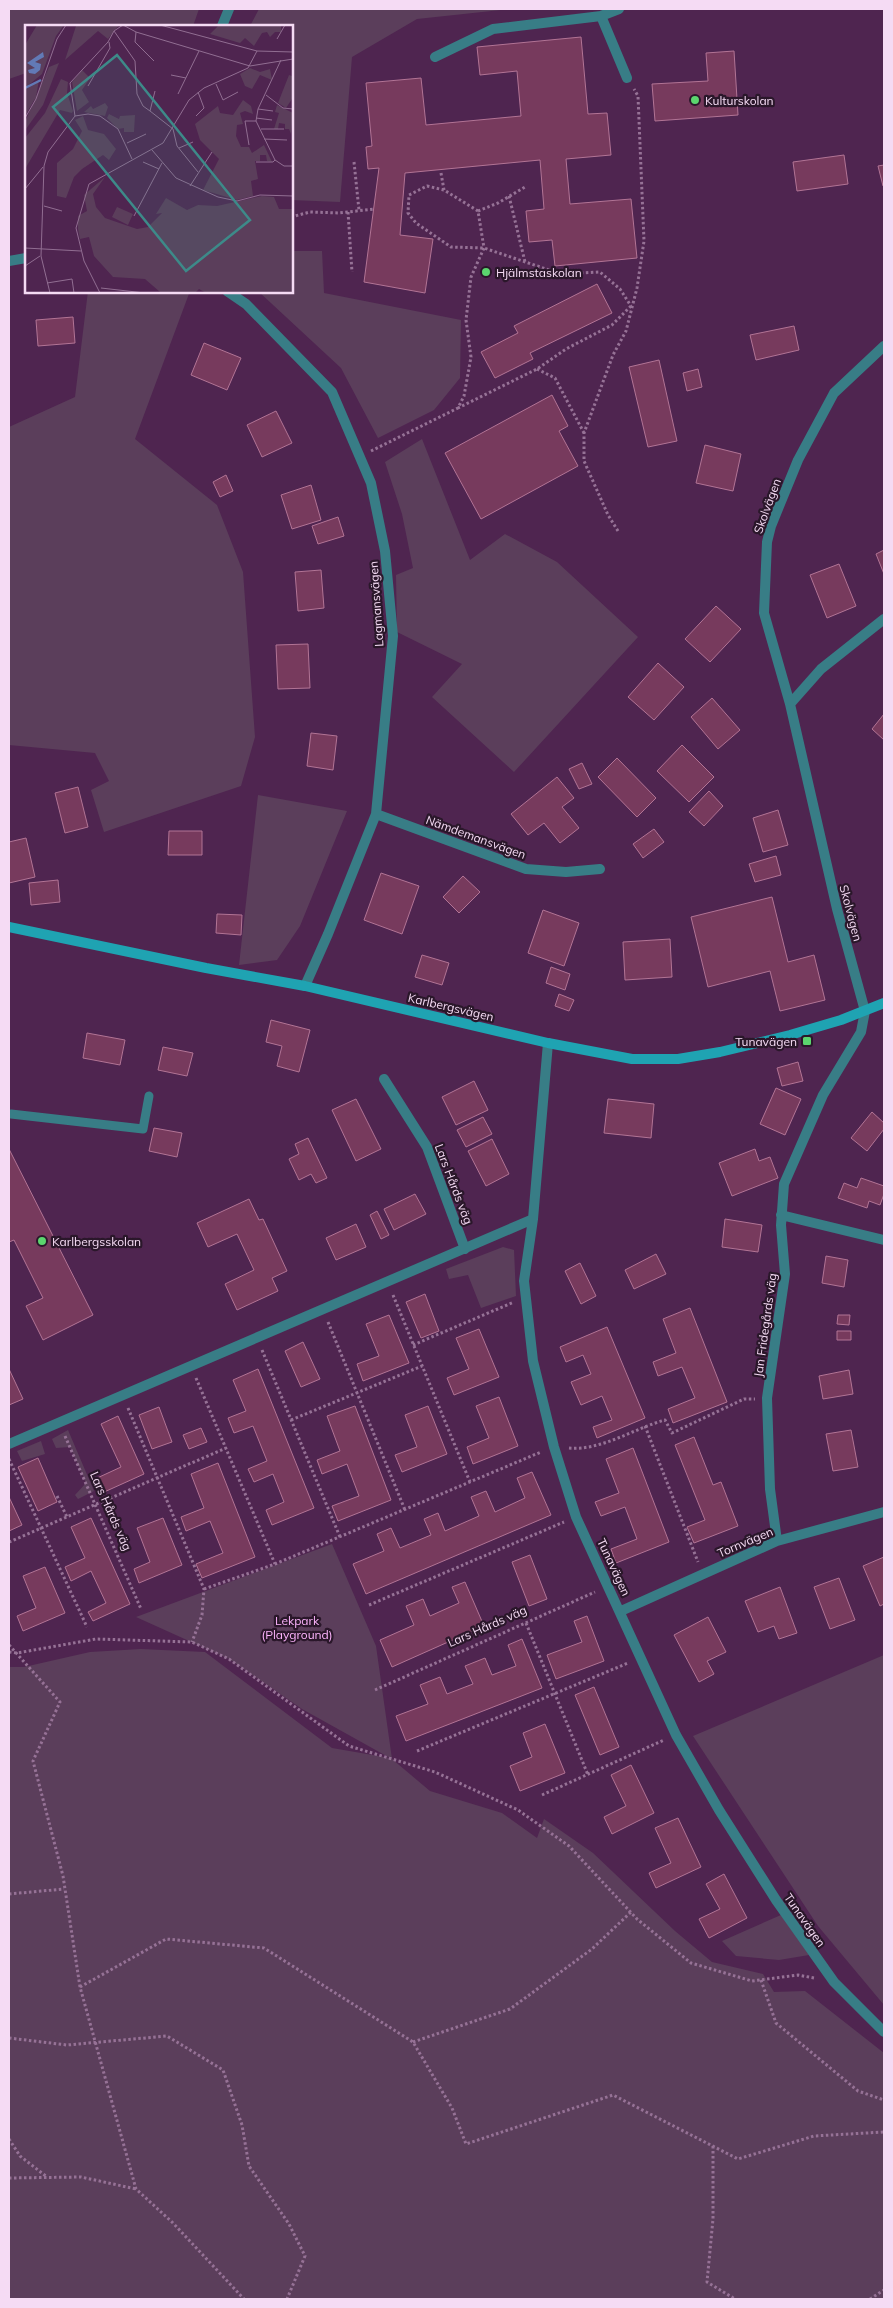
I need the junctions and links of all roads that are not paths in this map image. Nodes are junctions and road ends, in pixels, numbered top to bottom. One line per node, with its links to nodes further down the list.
1 (229, 9): 4 (street)
2 (619, 9): 3 (street)
3 (601, 16): 5 (street); 6 (street)
4 (222, 25)
5 (435, 58)
6 (627, 78)
7 (25, 258): 8 (street)
8 (9, 261)
9 (228, 292): 13 (street, Lagmansvägen)
10 (884, 346): 12 (street, Skolvägen)
11 (884, 618): 12 (street)
12 (790, 704): 18 (street, Skolvägen)
13 (376, 814): 14 (street, Nämdemansvägen); 16 (street, Lagmansvägen)
14 (600, 869)
15 (9, 927): 16 (street, Karlbergsvägen)
16 (305, 986): 19 (street, Karlbergsvägen)
17 (884, 1003): 18 (street, Karlbergsvägen)
18 (865, 1011): 19 (street, Karlbergsvägen); 23 (street, Jan Fridegårds väg)
19 (548, 1043): 24 (street, Tunavägen)
20 (384, 1079): 26 (street, Lars Hårds väg)
21 (149, 1096): 22 (lane)
22 (11, 1114)
23 (781, 1216): 25 (street); 29 (street, Jan Fridegårds väg)
24 (534, 1219): 26 (street); 30 (street, Tunavägen)
25 (884, 1240)
26 (465, 1249): 27 (street)
27 (9, 1444)
28 (884, 1512): 29 (street, Tornvägen)
29 (777, 1541): 30 (street, Tornvägen)
30 (621, 1611): 31 (street, Tunavägen)
31 (884, 2032)

